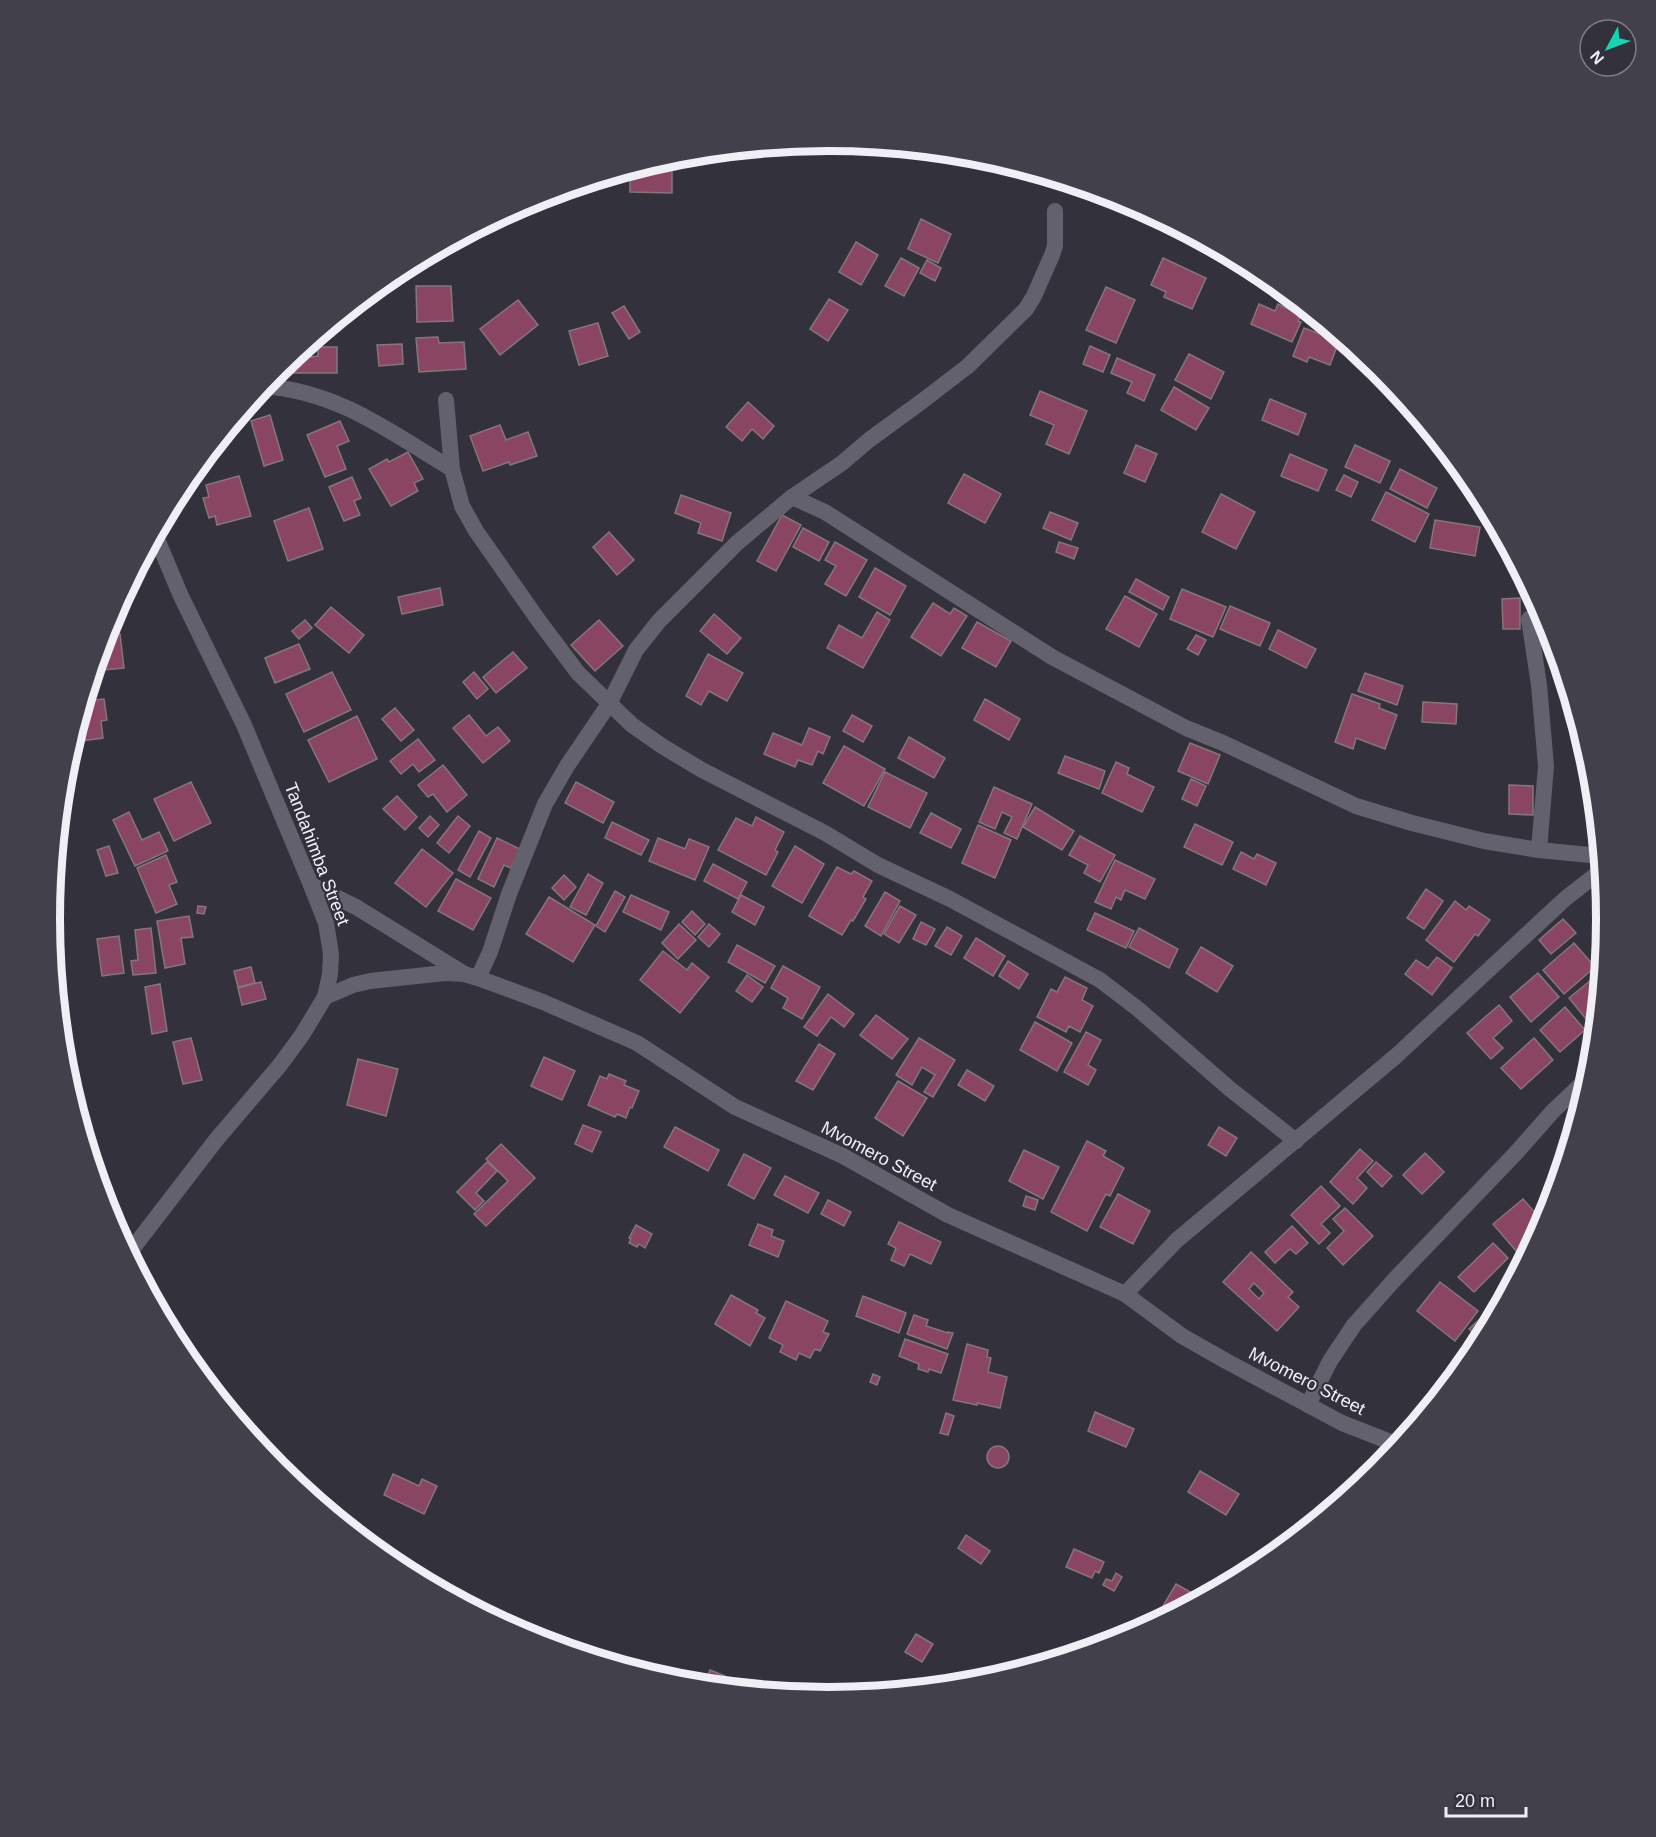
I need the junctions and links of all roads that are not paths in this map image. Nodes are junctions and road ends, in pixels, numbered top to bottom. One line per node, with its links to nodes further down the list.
1 (1055, 211): 5 (street)
2 (274, 388): 4 (street)
3 (446, 400): 4 (street)
4 (452, 469): 8 (street)
5 (792, 497): 8 (street); 9 (street)
6 (159, 542): 12 (street, Tandahimba Street)
7 (1529, 619): 9 (street)
8 (609, 704): 13 (street); 16 (street)
9 (1539, 850): 10 (street)
10 (1593, 855)
11 (1594, 876): 16 (street)
12 (311, 885): 13 (street); 14 (street, Tandahimba Street)
13 (471, 976): 14 (street, Mvomero Street); 18 (street, Mvomero Street)
14 (325, 997): 17 (street, Tandahimba Street)
15 (1576, 1089): 19 (street)
16 (1296, 1141): 18 (street)
17 (134, 1247)
18 (1125, 1294): 19 (street, Mvomero Street)
19 (1308, 1406): 20 (street, Mvomero Street)
20 (1390, 1442)

